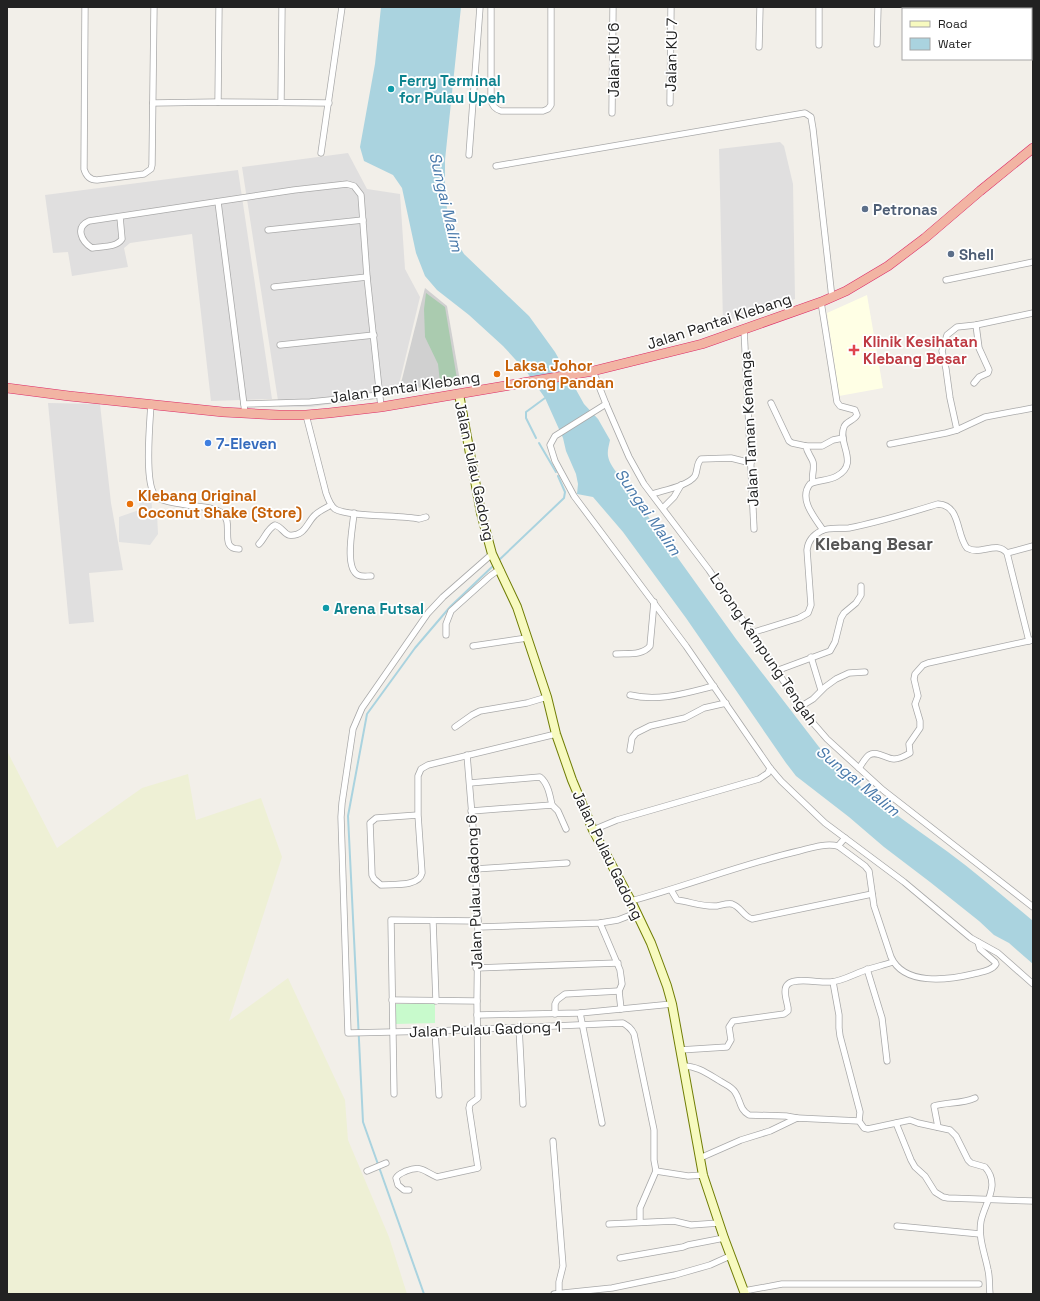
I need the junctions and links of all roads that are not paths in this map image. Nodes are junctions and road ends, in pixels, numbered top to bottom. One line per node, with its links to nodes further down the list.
1 (85, 7): 19 (street)
2 (154, 7): 19 (street)
3 (219, 7): 17 (street)
4 (282, 7): 18 (street)
5 (342, 7): 20 (street)
6 (480, 7): 25 (street)
7 (491, 7): 8 (street)
8 (551, 7)
9 (613, 7): 22 (street, Jalan KU 6)
10 (671, 7): 21 (street, Jalan KU 7)
11 (760, 7): 16 (street)
12 (819, 7): 15 (street)
13 (878, 7): 14 (street)
14 (877, 44)
15 (819, 45)
16 (759, 47)
17 (218, 102): 18 (street); 19 (street)
18 (281, 102): 20 (street)
19 (153, 103)
20 (329, 103): 24 (street)
21 (670, 103)
22 (612, 113)
23 (1033, 148): 35 (highway, Jalan Pantai Klebang)
24 (321, 153)
25 (469, 154)
26 (496, 166): 35 (street)
27 (218, 202): 28 (street); 29 (street); 52 (street)
28 (120, 217): 28 (street)
29 (363, 220): 30 (street); 32 (street)
30 (268, 230)
31 (1033, 262): 33 (street)
32 (367, 277): 34 (street); 40 (street)
33 (946, 280)
34 (274, 287)
35 (832, 298): 36 (highway, Jalan Pantai Klebang)
36 (821, 302): 39 (highway, Jalan Pantai Klebang); 55 (street)
37 (1033, 313): 38 (street)
38 (976, 325): 43 (street); 54 (street)
39 (744, 329): 42 (highway, Jalan Pantai Klebang); 58 (street, Jalan Taman Kenanga)
40 (374, 335): 41 (street); 46 (street)
41 (280, 346)
42 (593, 371): 45 (highway, Jalan Pantai Klebang); 49 (street, Lorong Kampung Tengah)
43 (974, 383)
44 (7, 388): 48 (highway, Jalan Pantai Klebang)
45 (459, 394): 50 (highway, Jalan Pantai Klebang); 72 (main road, Jalan Pulau Gadong)
46 (380, 395): 50 (street); 52 (street)
47 (770, 403): 57 (street)
48 (151, 404): 52 (highway, Jalan Pantai Klebang); 70 (street)
49 (606, 404): 61 (street, Lorong Kampung Tengah); 76 (street)
50 (381, 407): 53 (highway, Jalan Pantai Klebang)
51 (1033, 408): 54 (street)
52 (244, 409): 53 (highway, Jalan Pantai Klebang)
53 (306, 415): 62 (street)
54 (957, 430): 56 (street)
55 (843, 438): 57 (street); 59 (street)
56 (890, 444)
57 (806, 446): 59 (street)
58 (750, 463): 60 (street); 66 (street, Jalan Taman Kenanga)
59 (813, 482): 67 (street)
60 (681, 485): 61 (street); 63 (street)
61 (652, 494): 63 (street, Lorong Kampung Tengah)
62 (331, 505): 64 (street); 68 (street)
63 (663, 508): 77 (street, Lorong Kampung Tengah)
64 (354, 513): 65 (street); 74 (street)
65 (426, 517)
66 (754, 529)
67 (823, 530): 71 (street); 77 (street)
68 (259, 544)
69 (1033, 546): 71 (street)
70 (240, 549)
71 (1007, 553): 80 (street)
72 (493, 556): 73 (main road, Jalan Pulau Gadong); 136 (street, Jalan Pulau Gadong 1)
73 (500, 568): 78 (street); 79 (main road, Jalan Pulau Gadong)
74 (371, 576)
75 (861, 586): 83 (street)
76 (654, 601): 82 (street); 86 (street)
77 (751, 634): 84 (street, Lorong Kampung Tengah)
78 (446, 636)
79 (527, 638): 81 (street); 89 (main road, Jalan Pulau Gadong)
80 (1031, 640): 97 (street)
81 (473, 646)
82 (616, 654)
83 (811, 657): 84 (street); 87 (street)
84 (776, 671): 91 (street, Lorong Kampung Tengah)
85 (865, 672): 87 (street)
86 (714, 686): 88 (street); 90 (street)
87 (821, 690): 91 (street)
88 (630, 695)
89 (547, 698): 92 (street); 93 (main road, Jalan Pulau Gadong)
90 (726, 703): 94 (street); 96 (street)
91 (800, 707): 97 (street, Lorong Kampung Tengah)
92 (455, 727)
93 (556, 734): 95 (street); 103 (main road, Jalan Pulau Gadong)
94 (630, 750)
95 (467, 755): 98 (street, Jalan Pulau Gadong 6); 101 (street)
96 (770, 768): 103 (street); 104 (street)
97 (859, 768): 111 (street, Lorong Kampung Tengah)
98 (470, 783): 99 (street); 100 (street, Jalan Pulau Gadong 6)
99 (552, 805): 100 (street); 102 (street)
100 (472, 811): 107 (street, Jalan Pulau Gadong 6)
101 (418, 815): 101 (street)
102 (566, 830)
103 (593, 830): 110 (main road, Jalan Pulau Gadong)
104 (845, 838): 105 (street); 116 (street)
105 (838, 846): 108 (street); 109 (street)
106 (567, 863): 107 (street)
107 (475, 869): 115 (street, Jalan Pulau Gadong 6)
108 (671, 890): 109 (street); 110 (street)
109 (872, 894): 117 (street)
110 (631, 901): 112 (main road, Jalan Pulau Gadong)
111 (1033, 907)
112 (636, 913): 114 (street); 127 (main road, Jalan Pulau Gadong)
113 (434, 921): 115 (street); 124 (street); 126 (street)
114 (600, 922): 115 (street); 118 (street)
115 (478, 924): 119 (street, Jalan Pulau Gadong 6)
116 (978, 942): 117 (street); 122 (street)
117 (893, 962): 120 (street)
118 (618, 963): 119 (street); 123 (street)
119 (476, 968): 125 (street, Jalan Pulau Gadong 6)
120 (867, 969): 121 (street); 138 (street)
121 (833, 982): 137 (street); 145 (street)
122 (1033, 984)
123 (619, 991): 128 (street); 130 (street, Jalan Pulau Gadong 1)
124 (392, 1000): 126 (street); 136 (street)
125 (477, 1001): 126 (street); 131 (street, Jalan Pulau Gadong 6)
126 (436, 1002)
127 (672, 1004): 128 (street); 137 (main road, Jalan Pulau Gadong)
128 (621, 1008): 129 (street)
129 (580, 1013): 130 (street); 132 (street)
130 (555, 1014): 131 (street)
131 (477, 1015): 134 (street, Jalan Pulau Gadong 6)
132 (582, 1025): 133 (street, Jalan Pulau Gadong 1); 146 (street); 153 (street, Jalan Pulau Gadong 1)
133 (519, 1027): 134 (street, Jalan Pulau Gadong 1); 143 (street)
134 (477, 1028): 135 (street, Jalan Pulau Gadong 1); 155 (street, Jalan Pulau Gadong 6)
135 (435, 1031): 136 (street, Jalan Pulau Gadong 1); 141 (street)
136 (392, 1032): 140 (street)
137 (680, 1050): 139 (main road, Jalan Pulau Gadong)
138 (887, 1061)
139 (683, 1066): 144 (street); 150 (main road, Jalan Pulau Gadong)
140 (394, 1094)
141 (439, 1095)
142 (974, 1098): 148 (street)
143 (523, 1104)
144 (797, 1118): 145 (street); 150 (street)
145 (859, 1121): 147 (street)
146 (602, 1123)
147 (896, 1123): 148 (street); 156 (street)
148 (938, 1127): 156 (street)
149 (553, 1141): 169 (street)
150 (700, 1158): 154 (main road, Jalan Pulau Gadong)
151 (386, 1163): 152 (street)
152 (368, 1171)
153 (656, 1171): 154 (street); 158 (street)
154 (703, 1175): 159 (main road, Jalan Pulau Gadong)
155 (409, 1190)
156 (990, 1198): 157 (street); 162 (street)
157 (1033, 1201)
158 (640, 1222): 159 (street); 160 (street)
159 (719, 1223): 163 (main road, Jalan Pulau Gadong)
160 (608, 1224)
161 (897, 1226): 162 (street)
162 (980, 1234): 170 (street)
163 (724, 1238): 164 (main road, Jalan Pulau Gadong); 165 (street)
164 (730, 1256): 167 (street); 168 (main road, Jalan Pulau Gadong)
165 (620, 1258)
166 (979, 1284): 168 (street)
167 (612, 1291): 169 (street)
168 (744, 1293)
169 (556, 1294)
170 (990, 1294)

